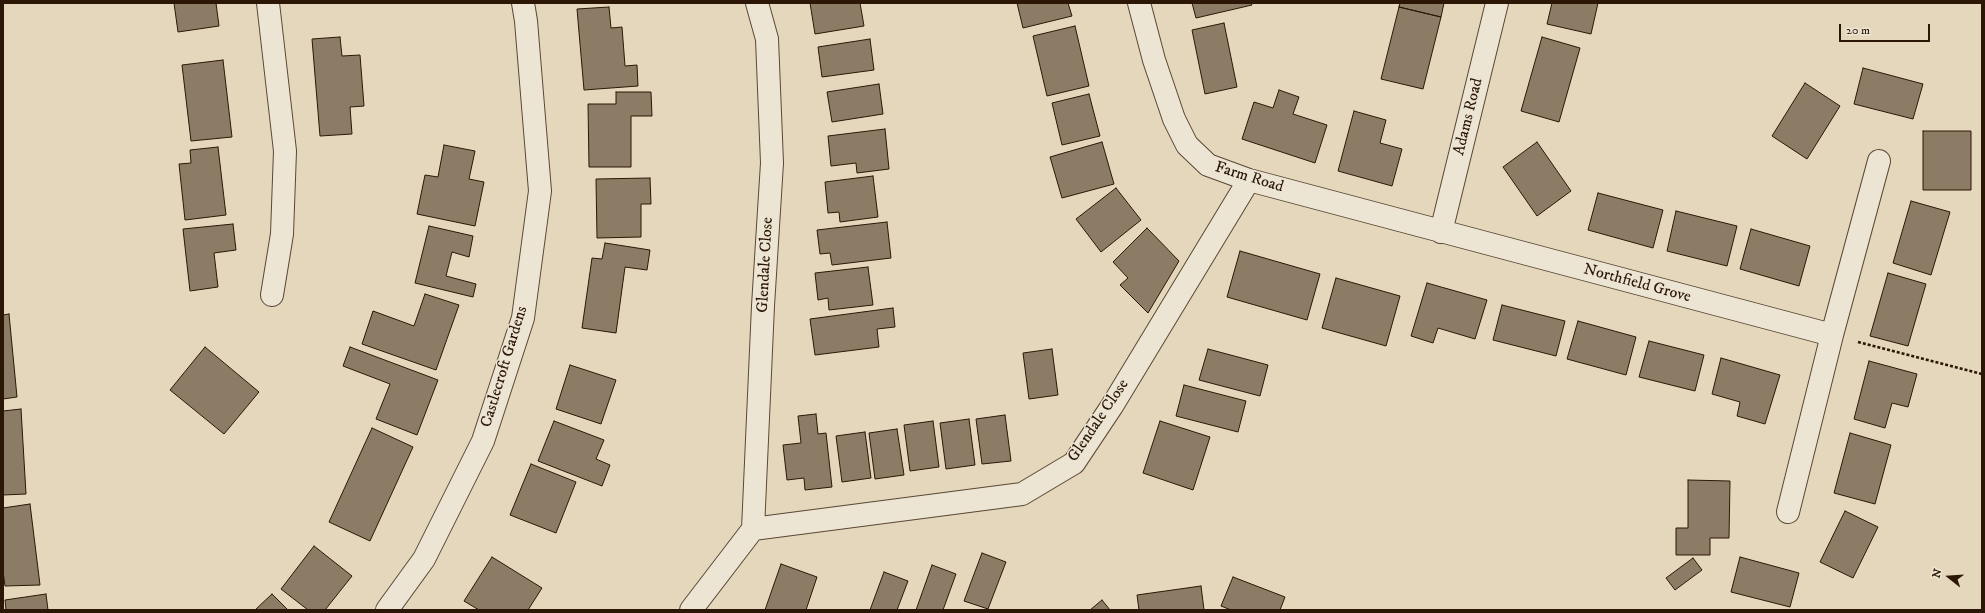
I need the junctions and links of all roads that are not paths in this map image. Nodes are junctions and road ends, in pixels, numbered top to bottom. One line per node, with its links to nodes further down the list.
1 (268, 3): 9 (street)
2 (523, 3): 13 (street, Castlecroft Gardens)
3 (757, 3): 12 (street, Glendale Close)
4 (1139, 3): 7 (street, Farm Road)
5 (1497, 3): 8 (street, Adams Road)
6 (1879, 160): 10 (street)
7 (1249, 180): 8 (street, Farm Road); 12 (street, Glendale Close)
8 (1441, 232): 10 (street, Northfield Grove)
9 (272, 295)
10 (1832, 335): 11 (street)
11 (1788, 512)
12 (753, 528): 14 (street)
13 (387, 610)
14 (691, 610)

